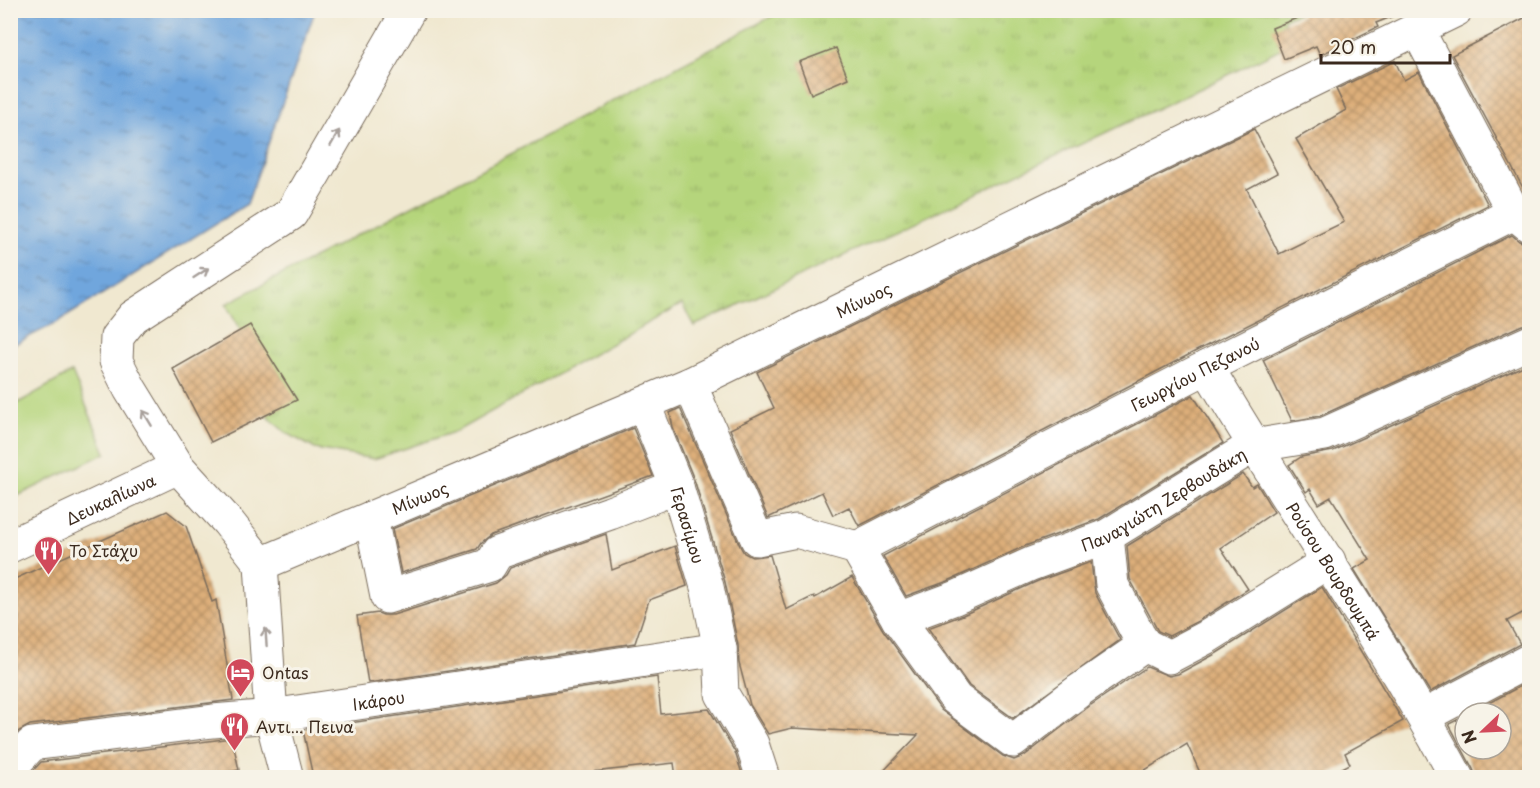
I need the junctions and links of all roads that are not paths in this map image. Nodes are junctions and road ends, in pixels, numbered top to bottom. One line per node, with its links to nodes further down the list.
1 (409, 10): 10 (street, one-way to 1)
2 (1456, 10): 3 (street, Μίνωος)
3 (1418, 29): 4 (street); 7 (street, Μίνωος)
4 (1522, 220): 6 (street, Γεωργίου Πεζανού)
5 (1530, 342): 9 (street, Παναγιώτη Ζερβουδάκη)
6 (1208, 367): 9 (street, Ρούσου Βουρδουμπά); 15 (street, Γεωργίου Πεζανού)
7 (690, 384): 8 (street, Μίνωος); 15 (street)
8 (644, 405): 11 (street, Γερασίμου); 12 (street, Μίνωος)
9 (1253, 446): 13 (street, Παναγιώτη Ζερβουδάκη); 16 (street, Ρούσου Βουρδουμπά)
10 (178, 467): 14 (street, Δευκαλίωνα); 17 (street)
11 (677, 487): 12 (street); 20 (street, Γερασίμου)
12 (371, 518): 17 (street, Μίνωος)
13 (1107, 536): 18 (street, Παναγιώτη Ζερβουδάκη); 19 (street)
14 (10, 546)
15 (857, 548): 18 (street)
16 (1329, 561): 19 (street); 23 (street, Ρούσου Βουρδουμπά)
17 (261, 564): 22 (street, one-way to 17)
18 (898, 620): 19 (street)
19 (1145, 645)
20 (720, 649): 22 (street, Ικάρου); 26 (street, Γερασίμου)
21 (1530, 660): 23 (street)
22 (271, 716): 24 (street, Ικάρου); 25 (street)
23 (1424, 716): 27 (street, Ρούσου Βουρδουμπά)
24 (10, 768)
25 (287, 777)
26 (763, 777)
27 (1457, 777)

